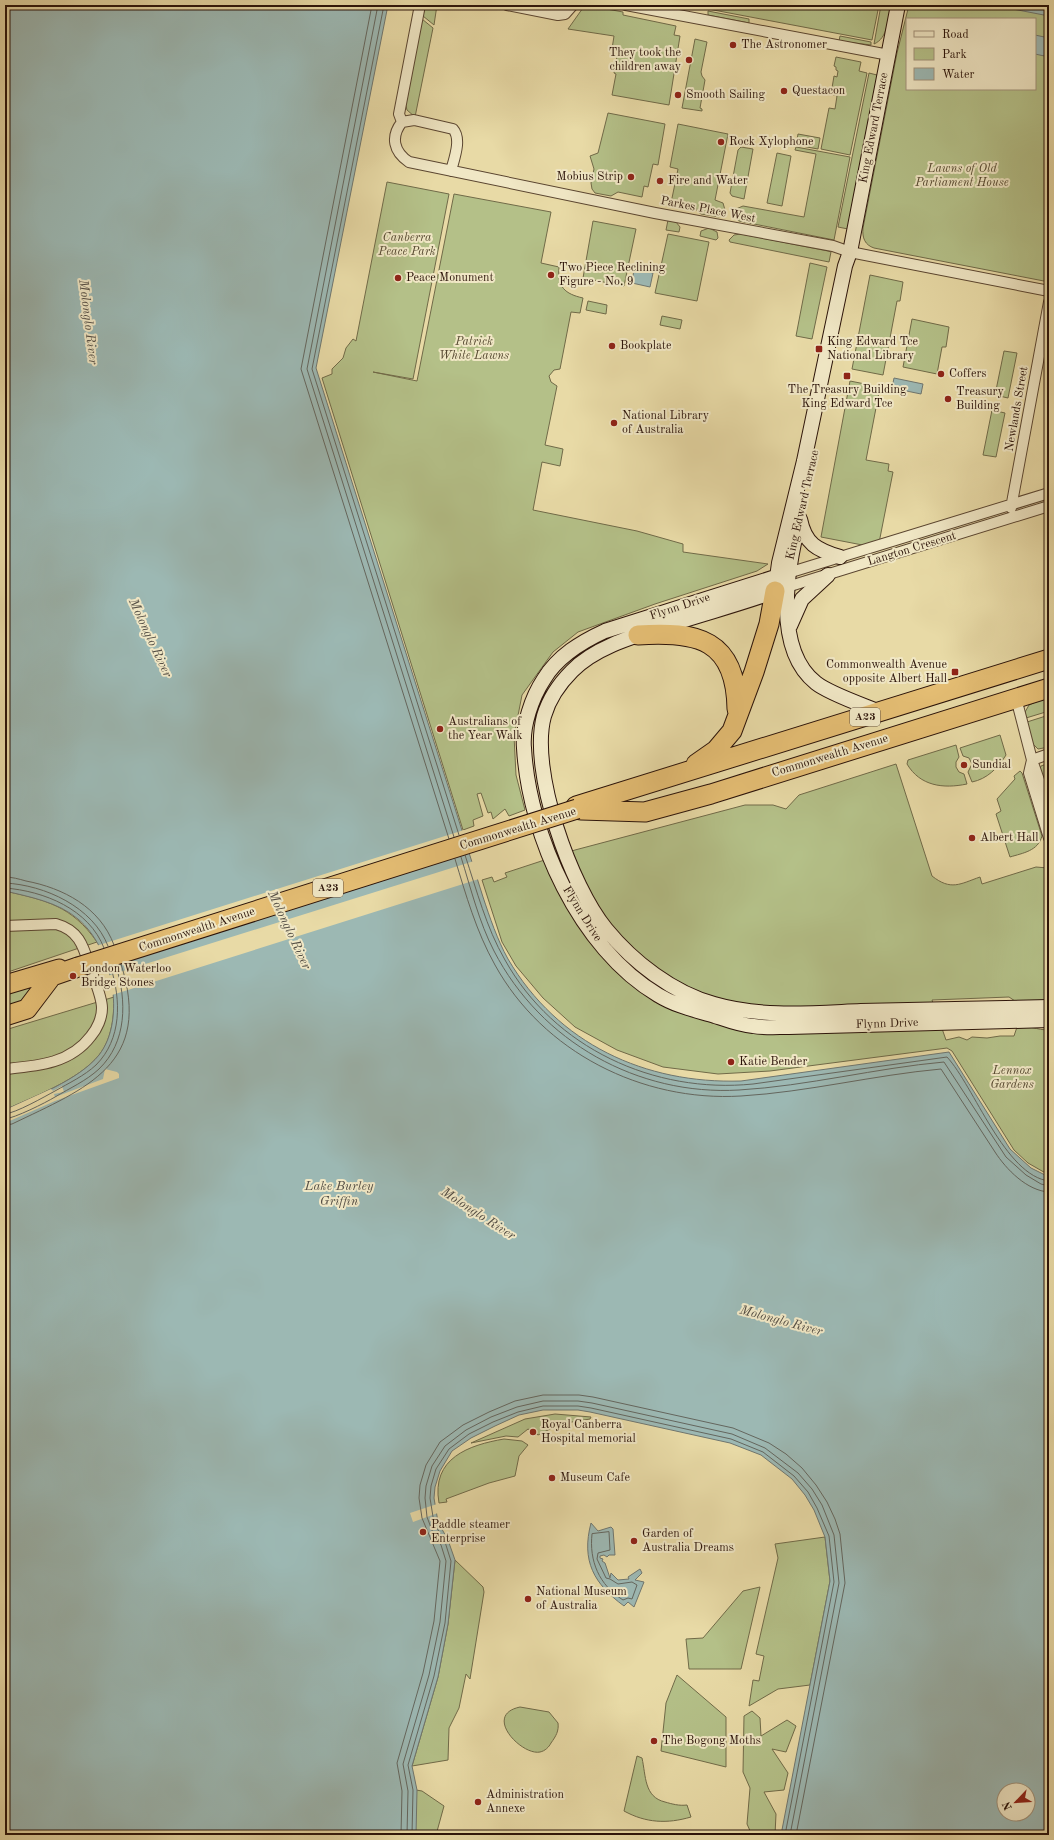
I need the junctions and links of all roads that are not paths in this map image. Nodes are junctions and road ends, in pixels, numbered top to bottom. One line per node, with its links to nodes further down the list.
1 (420, 5): 7 (street)
2 (507, 5): 3 (street)
3 (573, 5)
4 (626, 5): 6 (street)
5 (898, 5): 6 (main road, King Edward Terrace)
6 (888, 55): 9 (main road, King Edward Terrace)
7 (402, 122): 8 (street, Parkes Place West); 8 (street)
8 (451, 172): 9 (street, Parkes Place West)
9 (850, 252): 10 (street, Parkes Place West); 15 (main road, King Edward Terrace); 21 (main road, King Edward Terrace)
10 (1049, 291)
11 (1049, 302): 13 (street, Newlands Street)
12 (1049, 493): 13 (street, Langton Crescent)
13 (1012, 504): 16 (street, Newlands Street); 17 (street, Langton Crescent)
14 (1049, 506): 16 (street, Langton Crescent)
15 (800, 518): 19 (main road); 21 (main road, King Edward Terrace)
16 (1007, 519): 18 (street, Langton Crescent)
17 (949, 524): 18 (street); 19 (street, Langton Crescent)
18 (951, 537): 20 (street, Langton Crescent)
19 (840, 557): 21 (street, Langton Crescent)
20 (828, 575): 21 (street, Langton Crescent); 22 (main road)
21 (782, 582): 22 (main road, King Edward Terrace); 23 (main road, Flynn Drive); 28 (highway); 40 (main road, Flynn Drive)
22 (789, 630): 27 (main road, King Edward Terrace)
23 (638, 635): 28 (highway); 38 (main road, Flynn Drive)
24 (1049, 660): 27 (highway, Commonwealth Avenue / A23)
25 (1049, 688): 26 (highway, Commonwealth Avenue / A23)
26 (1016, 698): 30 (street); 32 (highway, Commonwealth Avenue / A23)
27 (880, 712): 31 (highway, Commonwealth Avenue / A23)
28 (737, 718): 31 (highway)
29 (1049, 754): 30 (street)
30 (1032, 760): 33 (street); 34 (street)
31 (682, 774): 32 (highway, Commonwealth Avenue / A23)
32 (577, 808): 36 (highway, Commonwealth Avenue / A23, bridge); 36 (highway, Commonwealth Avenue / A23)
33 (1049, 809)
34 (1049, 838)
35 (5, 926): 41 (street)
36 (77, 965): 37 (highway, Commonwealth Avenue / A23); 39 (highway, Commonwealth Avenue / A23)
37 (5, 985)
38 (1049, 1007)
39 (5, 1016)
40 (1049, 1020)
41 (5, 1069)

